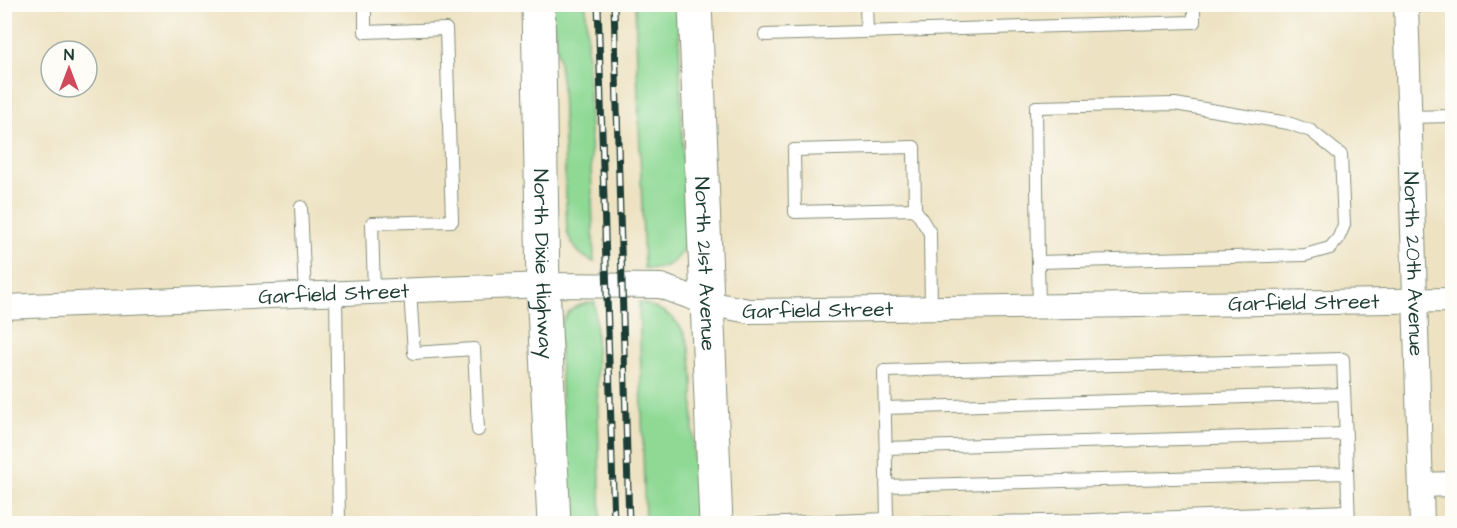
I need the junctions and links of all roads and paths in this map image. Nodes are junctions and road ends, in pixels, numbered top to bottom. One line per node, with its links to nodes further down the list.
1 (365, 4): 16 (lane)
2 (538, 4): 14 (main road, North Dixie Highway)
3 (695, 4): 21 (main road, North 21st Avenue)
4 (866, 4): 7 (lane)
5 (1194, 4): 7 (lane)
6 (1406, 4): 10 (street, North 20th Avenue)
7 (867, 32): 8 (lane)
8 (765, 35)
9 (1452, 116): 10 (lane)
10 (1409, 117): 20 (street, North 20th Avenue)
11 (301, 207): 17 (lane)
12 (915, 208): 12 (lane); 24 (lane)
13 (1038, 262): 13 (lane); 22 (lane)
14 (543, 285): 15 (street, Garfield Street); 21 (street, Garfield Street); 38 (main road, North Dixie Highway)
15 (410, 290): 16 (street, Garfield Street); 27 (lane)
16 (374, 292): 18 (street, Garfield Street)
17 (305, 294): 18 (street, Garfield Street); 23 (street, Garfield Street)
18 (336, 294): 37 (lane)
19 (1452, 300): 20 (street, Garfield Street)
20 (1415, 301): 22 (street, Garfield Street); 32 (street, North 20th Avenue)
21 (707, 303): 24 (street, Garfield Street); 39 (main road, North 21st Avenue)
22 (1039, 306): 24 (street, Garfield Street)
23 (4, 307)
24 (931, 308)
25 (1344, 394): 26 (lane); 26 (lane); 28 (lane)
26 (885, 408): 29 (lane)
27 (478, 430)
28 (1346, 434): 29 (lane); 30 (lane)
29 (886, 448): 33 (lane)
30 (1347, 473): 33 (lane); 34 (lane)
31 (1452, 484): 32 (street)
32 (1420, 485): 41 (street, North 20th Avenue)
33 (886, 486): 35 (lane)
34 (1349, 517): 36 (lane)
35 (892, 522): 36 (lane); 40 (lane)
36 (1091, 522)
37 (339, 524)
38 (554, 524)
39 (716, 524)
40 (758, 524)
41 (1422, 524)

